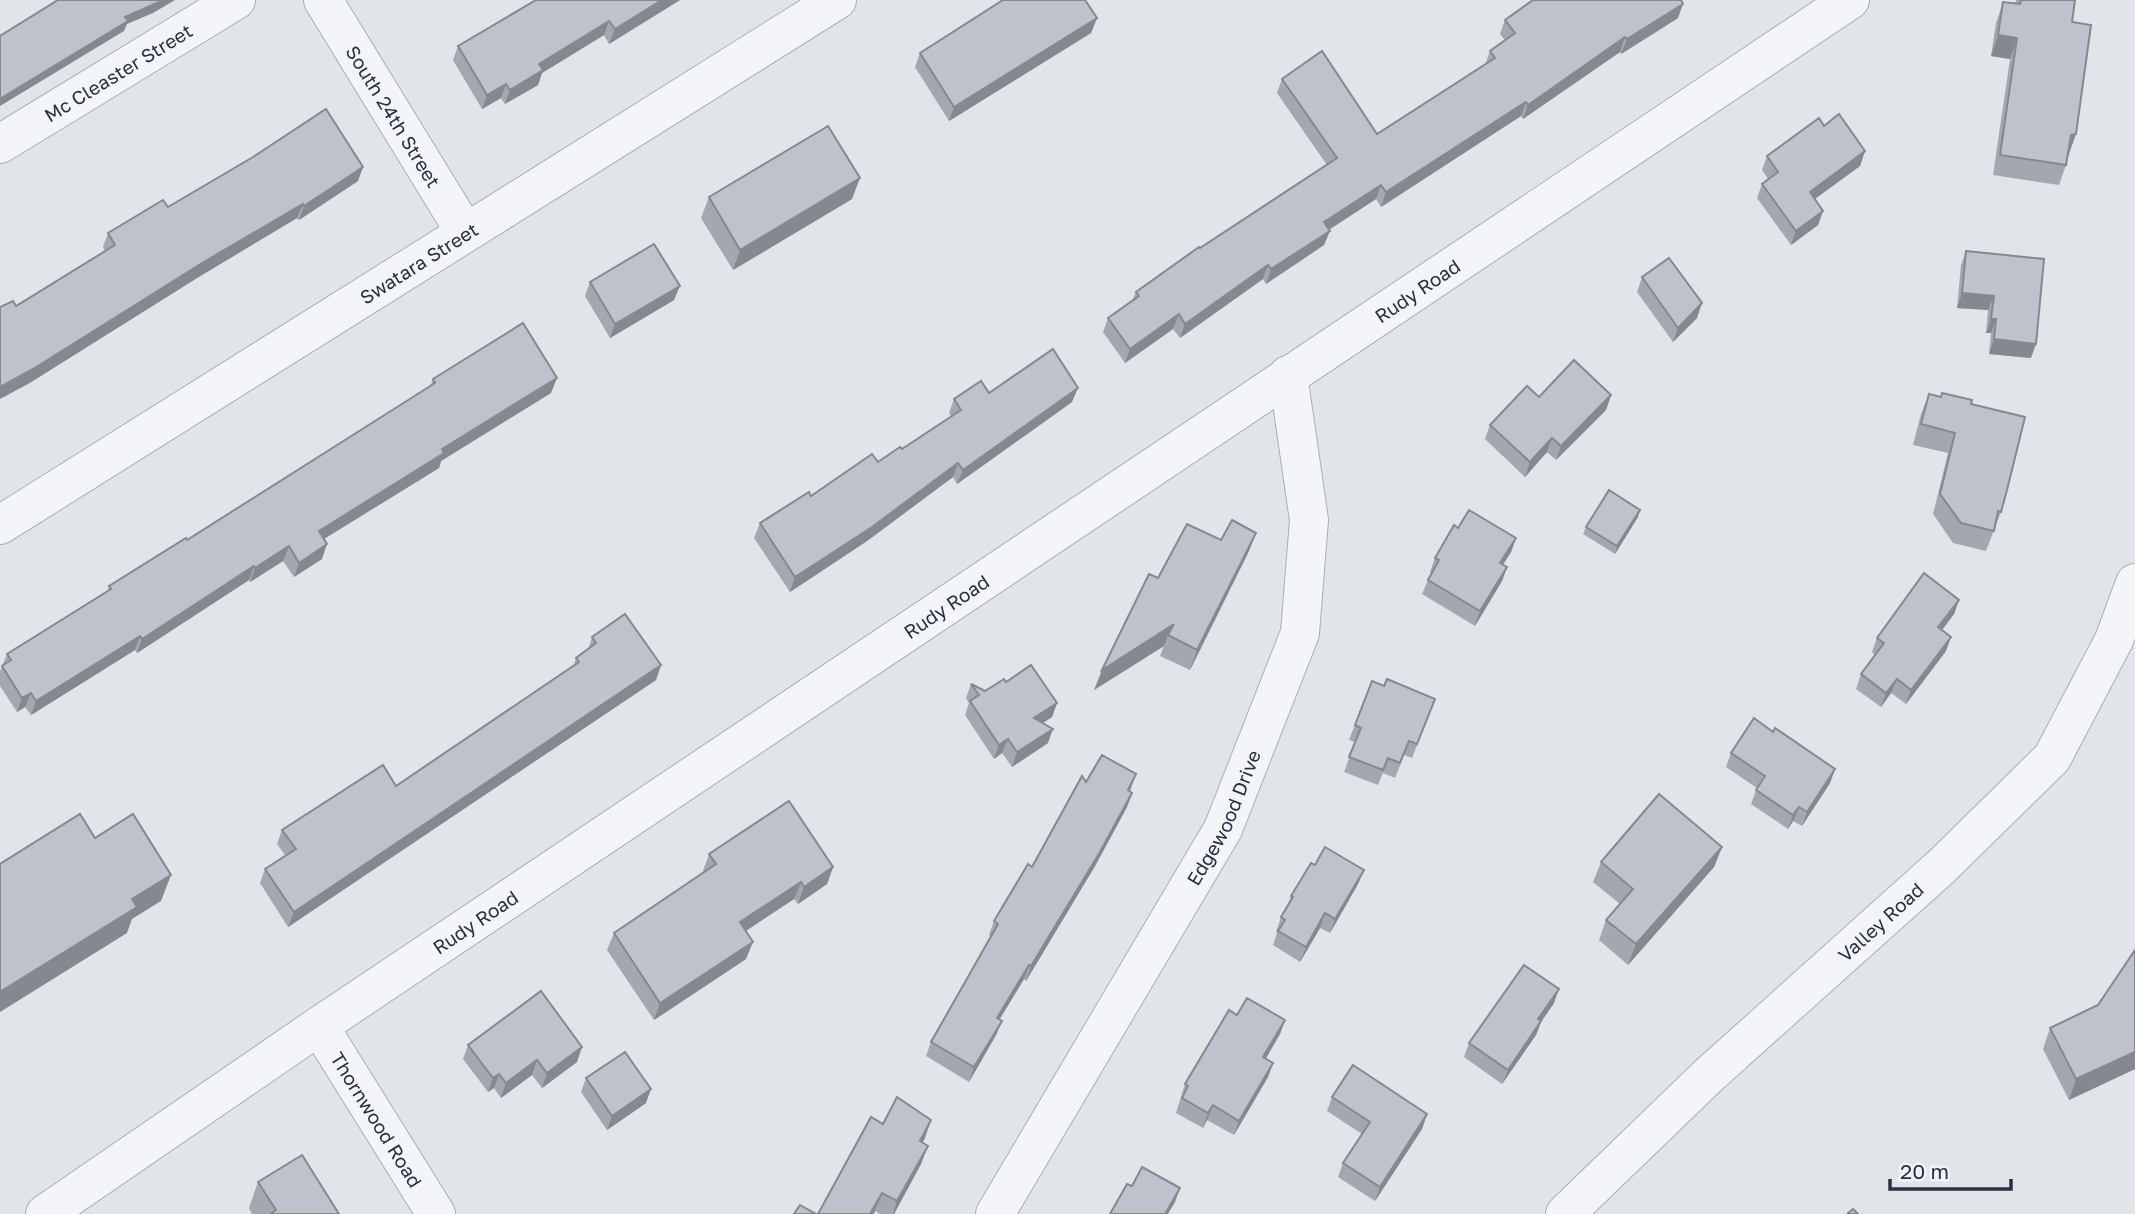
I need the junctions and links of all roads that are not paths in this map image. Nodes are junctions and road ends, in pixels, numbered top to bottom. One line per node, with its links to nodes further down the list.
1 (236, 0): 5 (street, Mc Cleaster Street)
2 (323, 0): 6 (street, South 24th Street)
3 (836, 0): 6 (street, Swatara Street)
4 (1850, 0): 7 (street, Rudy Road)
5 (0, 144)
6 (465, 232): 8 (street, Swatara Street)
7 (1288, 375): 10 (street, Rudy Road); 13 (street, Edgewood Drive)
8 (0, 525)
9 (2135, 583): 14 (street, Valley Road)
10 (319, 1026): 11 (street, Rudy Road); 12 (street, Thornwood Road)
11 (45, 1214)
12 (436, 1214)
13 (995, 1214)
14 (1565, 1214)

